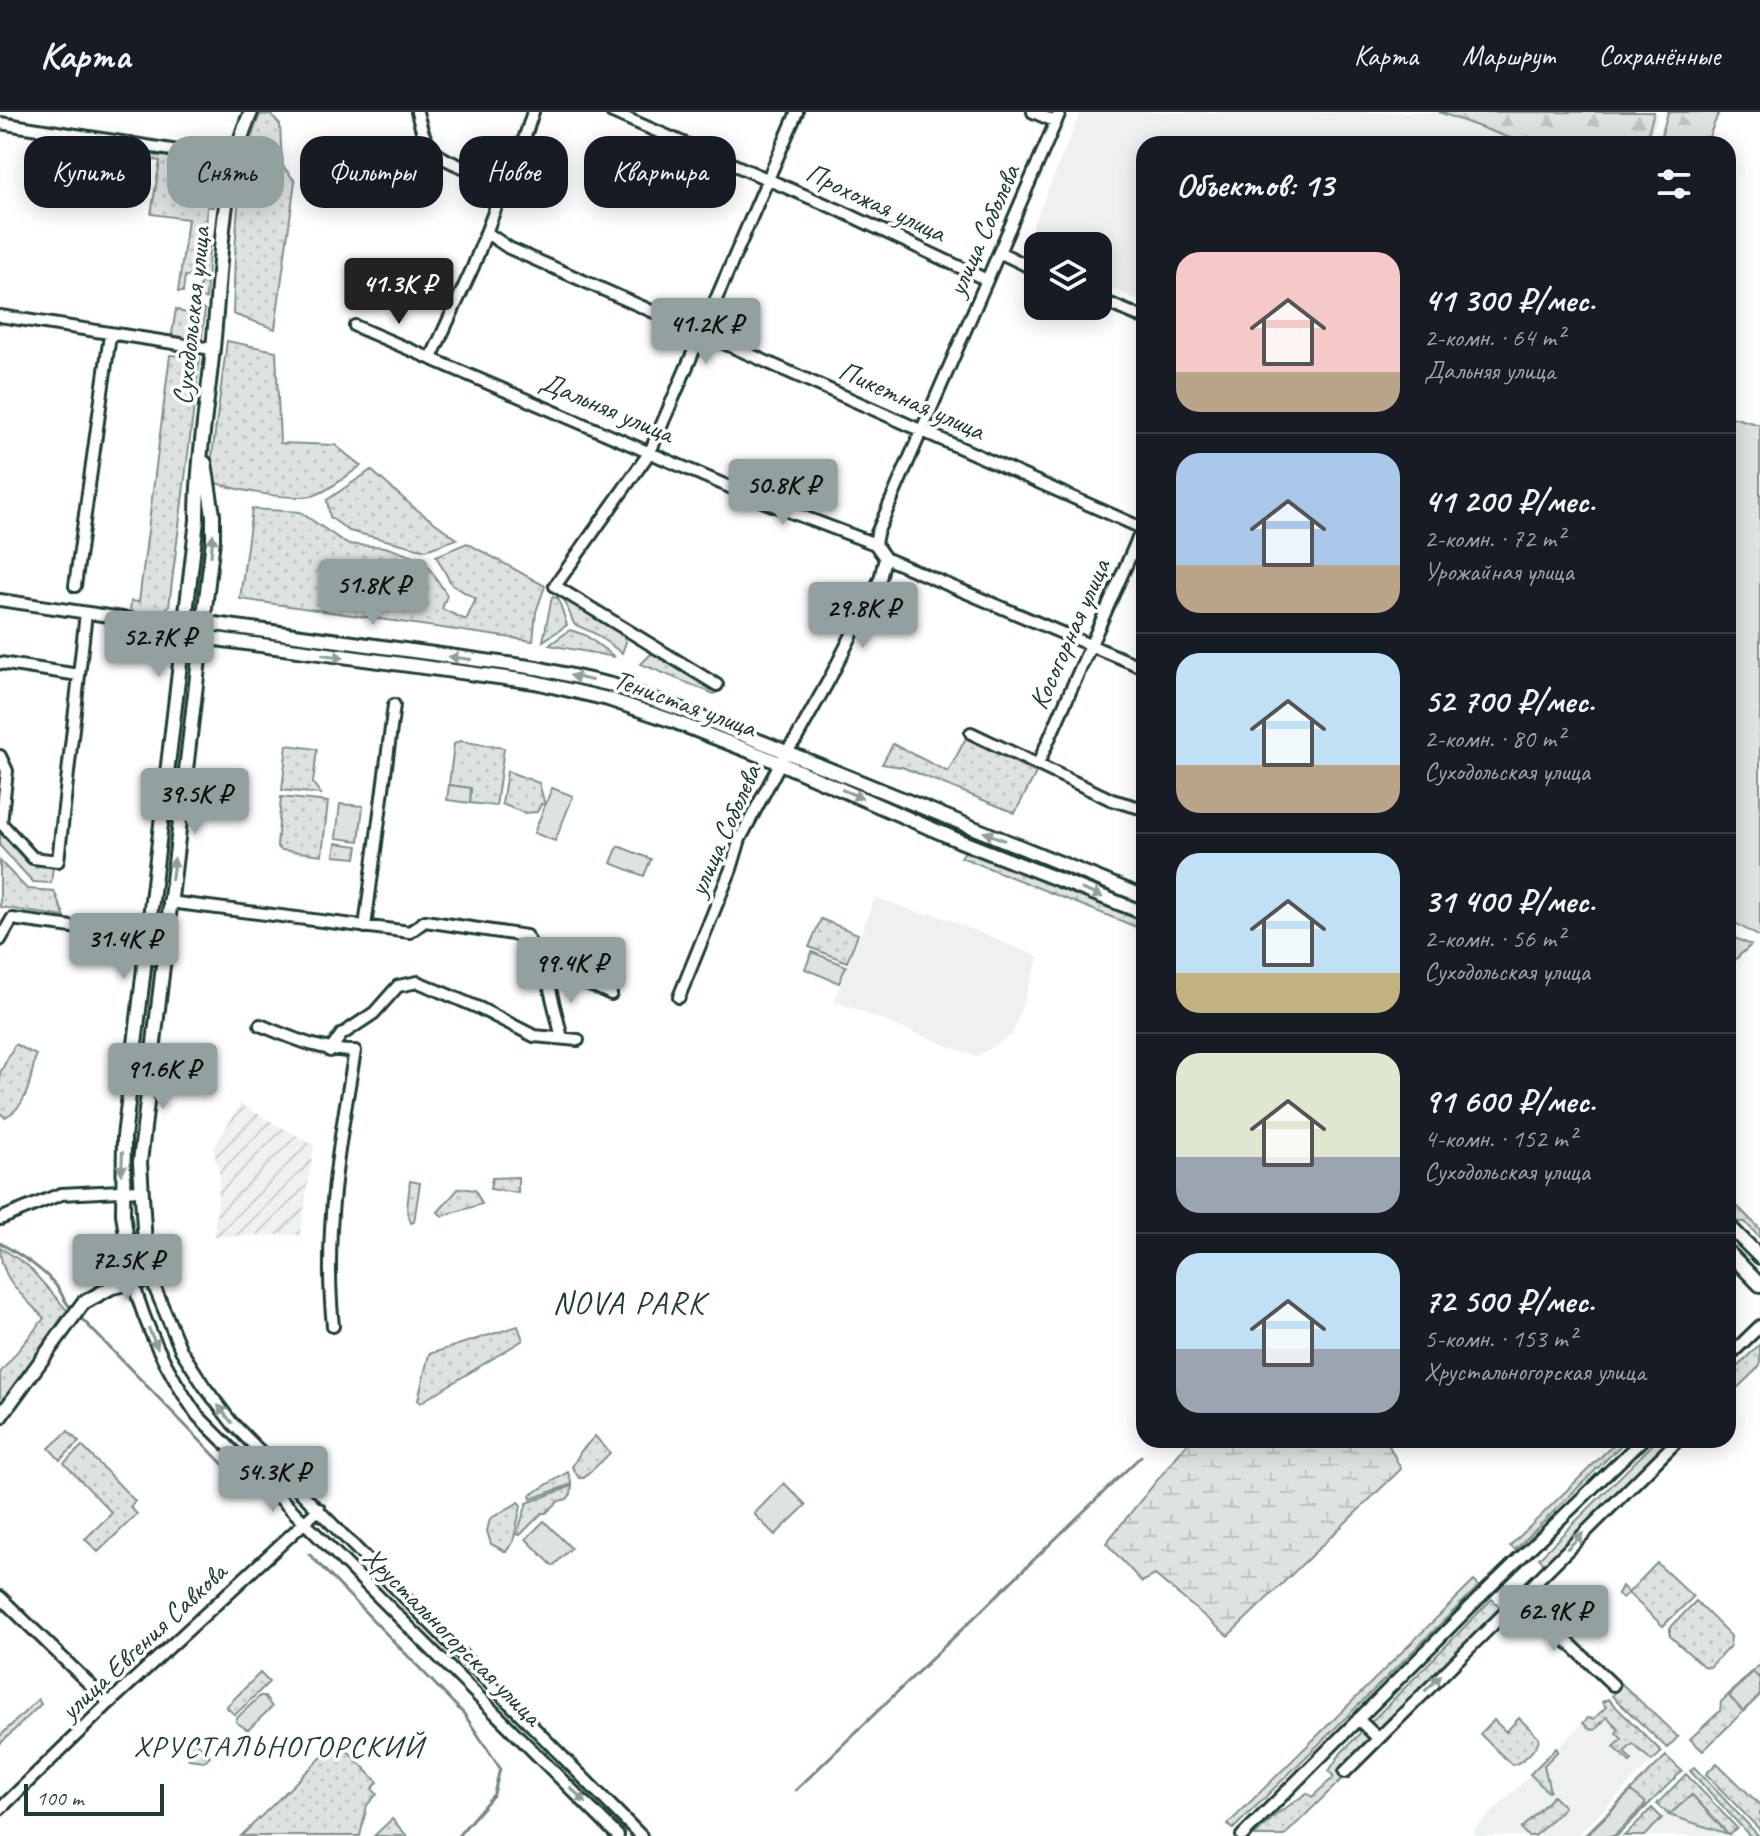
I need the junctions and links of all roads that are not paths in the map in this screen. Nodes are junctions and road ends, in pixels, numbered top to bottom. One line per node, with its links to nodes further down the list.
1 (251, 112): 9 (main road, Суходольская улица)
2 (417, 112): 12 (street)
3 (533, 112): 10 (street)
4 (612, 112): 13 (street, Прохожая улица)
5 (797, 112): 13 (street)
6 (1033, 112): 7 (street)
7 (1058, 117): 17 (street, улица Соболева)
8 (0, 123): 11 (street)
9 (243, 136)
10 (525, 136)
11 (167, 149)
12 (459, 164)
13 (768, 180): 19 (street, Прохожая улица); 24 (street)
14 (227, 208): 26 (main road, Суходольская улица)
15 (496, 208): 16 (street)
16 (487, 233): 24 (street, Пикетная улица); 27 (street)
17 (1001, 253): 18 (street); 19 (street, улица Соболева)
18 (1024, 264)
19 (987, 280): 28 (street, улица Соболева)
20 (1112, 305): 21 (street)
21 (1136, 315)
22 (0, 316): 25 (street)
23 (355, 326): 27 (street, Дальняя улица)
24 (702, 332): 28 (street, Пикетная улица); 30 (street)
25 (110, 335): 26 (street); 35 (street)
26 (212, 349): 29 (main road, Суходольская улица)
27 (431, 358): 30 (street, Дальняя улица)
28 (922, 431): 31 (street, Пикетная улица); 33 (street, улица Соболева)
29 (203, 432): 38 (main road, Суходольская улица); 39 (main road, Суходольская улица, one-way to 29)
30 (650, 452): 33 (street, Дальняя улица); 47 (street, Тенистая улица)
31 (1136, 524)
32 (1136, 542): 43 (street, Косогорная улица)
33 (875, 544): 34 (street)
34 (885, 558): 43 (street); 51 (street, улица Соболева)
35 (75, 586)
36 (0, 600): 37 (street)
37 (86, 613): 40 (street); 46 (street)
38 (185, 620): 39 (main road, Тенистая улица); 40 (street); 41 (main road, Суходольская улица)
39 (203, 622): 42 (main road, Суходольская улица); 51 (main road, Тенистая улица, one-way to 39)
40 (166, 625): 41 (street)
41 (183, 634): 42 (main road, Тенистая улица); 58 (main road, Суходольская улица)
42 (200, 637): 51 (main road, Тенистая улица, one-way to 51); 55 (main road, Суходольская улица, one-way to 42)
43 (1089, 645): 45 (street); 52 (street, Косогорная улица)
44 (0, 663): 46 (street)
45 (1136, 665)
46 (79, 675): 50 (street)
47 (717, 685)
48 (394, 705): 57 (street)
49 (971, 733): 52 (street)
50 (0, 756)
51 (783, 758): 54 (main road, Тенистая улица, one-way to 51); 56 (main road, Тенистая улица, one-way to 56); 62 (street, улица Соболева)
52 (1038, 764): 53 (street)
53 (1136, 807)
54 (1136, 894)
55 (169, 902): 57 (street); 69 (main road, Суходольская улица)
56 (1136, 910)
57 (365, 927): 61 (street)
58 (147, 937): 59 (street); 64 (main road, Суходольская улица)
59 (0, 940)
60 (548, 981): 65 (street)
61 (611, 994)
62 (679, 997)
63 (260, 1025): 67 (street)
64 (136, 1030): 68 (main road, Хрустальногорская улица, one-way to 68)
65 (562, 1038): 66 (street); 67 (street)
66 (578, 1040)
67 (330, 1051): 77 (street)
68 (122, 1190): 69 (street); 70 (street); 75 (main road, Хрустальногорская улица)
69 (140, 1190): 74 (main road, Суходольская улица)
70 (0, 1219)
71 (1736, 1233): 72 (main road)
72 (1760, 1257)
73 (1736, 1260): 76 (main road)
74 (151, 1279): 75 (main road); 83 (street, Хрустальногорская улица, one-way to 74)
75 (133, 1281): 80 (main road); 84 (street, Хрустальногорская улица, one-way to 84)
76 (1760, 1285)
77 (333, 1326)
78 (1760, 1326): 79 (street)
79 (1736, 1349)
80 (0, 1417)
81 (1634, 1448): 91 (street)
82 (1670, 1448): 85 (street, one-way to 82)
83 (319, 1509): 84 (street, улица Евгения Савкова); 88 (street, Хрустальногорская улица)
84 (305, 1522): 89 (street, улица Евгения Савкова); 90 (street, Хрустальногорская улица)
85 (1520, 1596): 87 (street); 92 (street, one-way to 85)
86 (0, 1597): 89 (street)
87 (1613, 1685)
88 (509, 1702): 90 (street); 93 (street, Хрустальногорская улица)
89 (109, 1703): 96 (street, улица Евгения Савкова)
90 (498, 1714): 95 (street, Хрустальногорская улица)
91 (1358, 1719): 92 (street); 99 (street)
92 (1378, 1738): 94 (street)
93 (571, 1766): 95 (street); 98 (street, Хрустальногорская улица)
94 (1345, 1772)
95 (558, 1775): 97 (street, Хрустальногорская улица, one-way to 97)
96 (0, 1809)
97 (618, 1836)
98 (641, 1836)
99 (1242, 1836)

